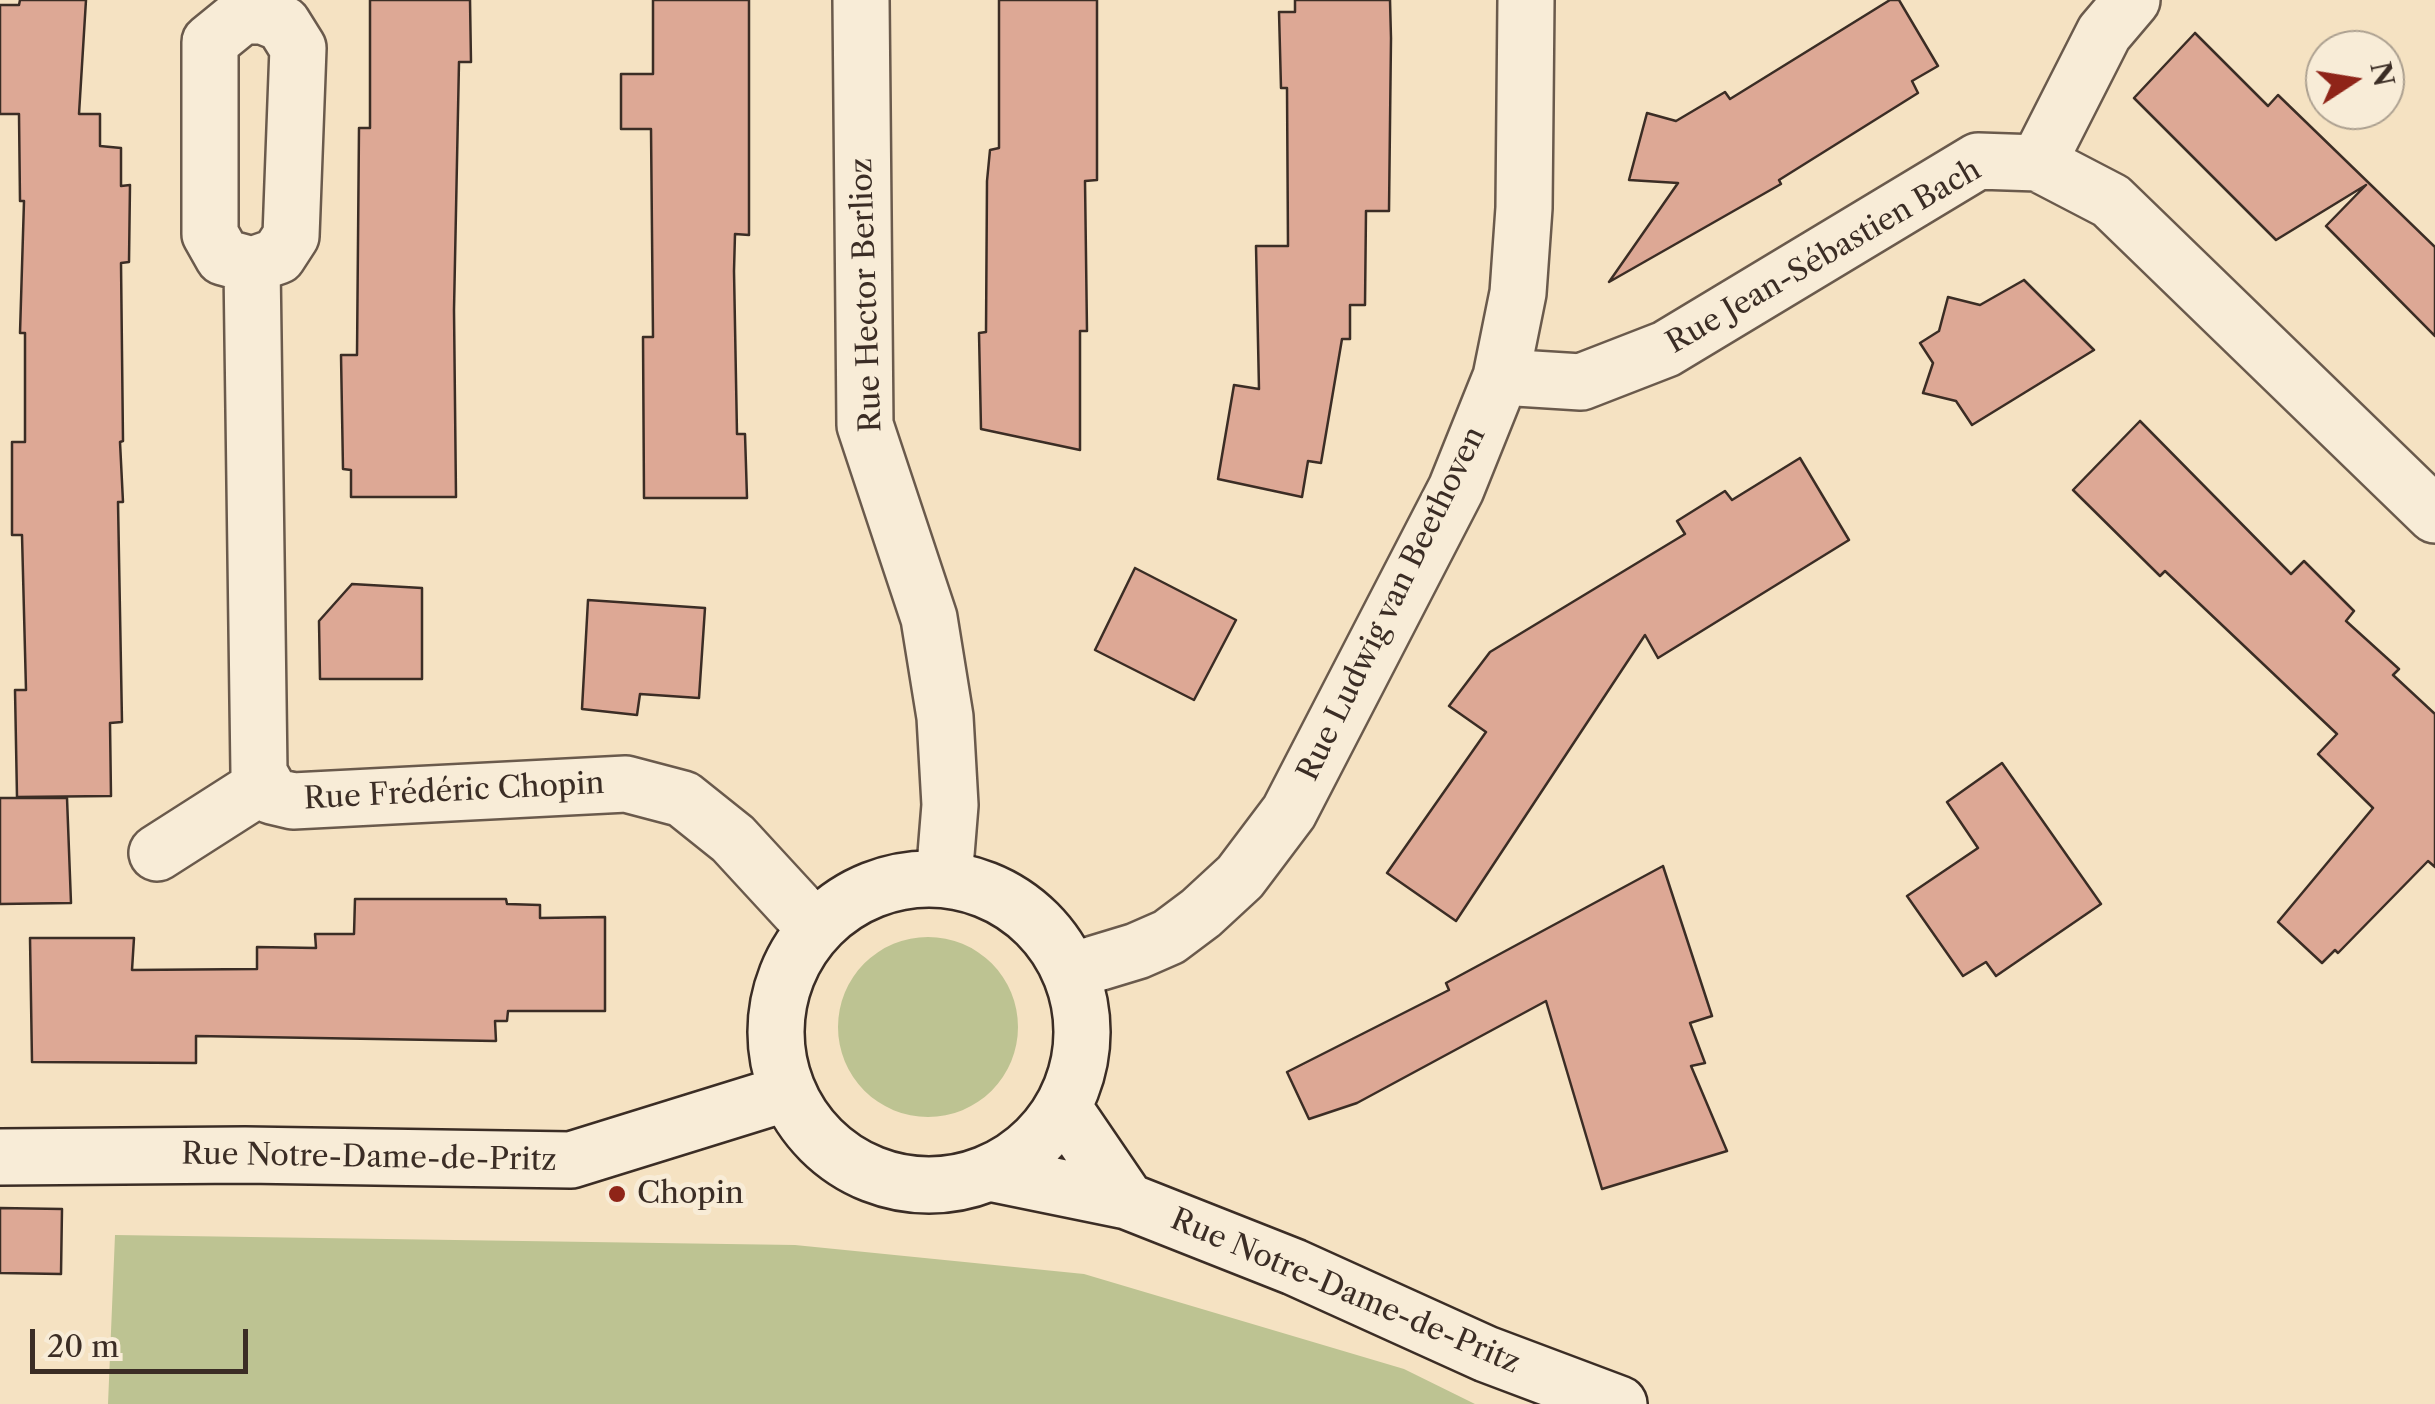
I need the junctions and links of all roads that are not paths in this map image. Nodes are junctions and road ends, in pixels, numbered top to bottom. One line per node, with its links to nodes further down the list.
1 (861, 0): 11 (street, Rue Hector Berlioz)
2 (1526, 0): 7 (street, Rue Ludwig van Beethoven)
3 (2132, 0): 5 (street)
4 (242, 8): 6 (street); 6 (street)
5 (2038, 163): 7 (street, Rue Jean-Sébastien Bach); 8 (street, Rue Jean-Sébastien Bach)
6 (252, 265): 9 (street, Rue Frédéric Chopin)
7 (1501, 377): 13 (street, Rue Ludwig van Beethoven)
8 (2435, 515)
9 (265, 784): 10 (street); 12 (street, Rue Frédéric Chopin)
10 (156, 853)
11 (944, 879): 12 (street, Rue Notre-Dame-de-Pritz); 13 (street, Rue Notre-Dame-de-Pritz)
12 (815, 928): 14 (street, Rue Notre-Dame-de-Pritz)
13 (1070, 971): 15 (street, Rue Notre-Dame-de-Pritz)
14 (788, 1093): 16 (street, Rue Notre-Dame-de-Pritz); 17 (street, Rue Notre-Dame-de-Pritz)
15 (1062, 1107): 17 (street, Rue Notre-Dame-de-Pritz); 18 (street)
16 (0, 1157)
17 (990, 1174): 18 (street, Rue Notre-Dame-de-Pritz)
18 (1127, 1200): 19 (street, Rue Notre-Dame-de-Pritz)
19 (1619, 1404)

